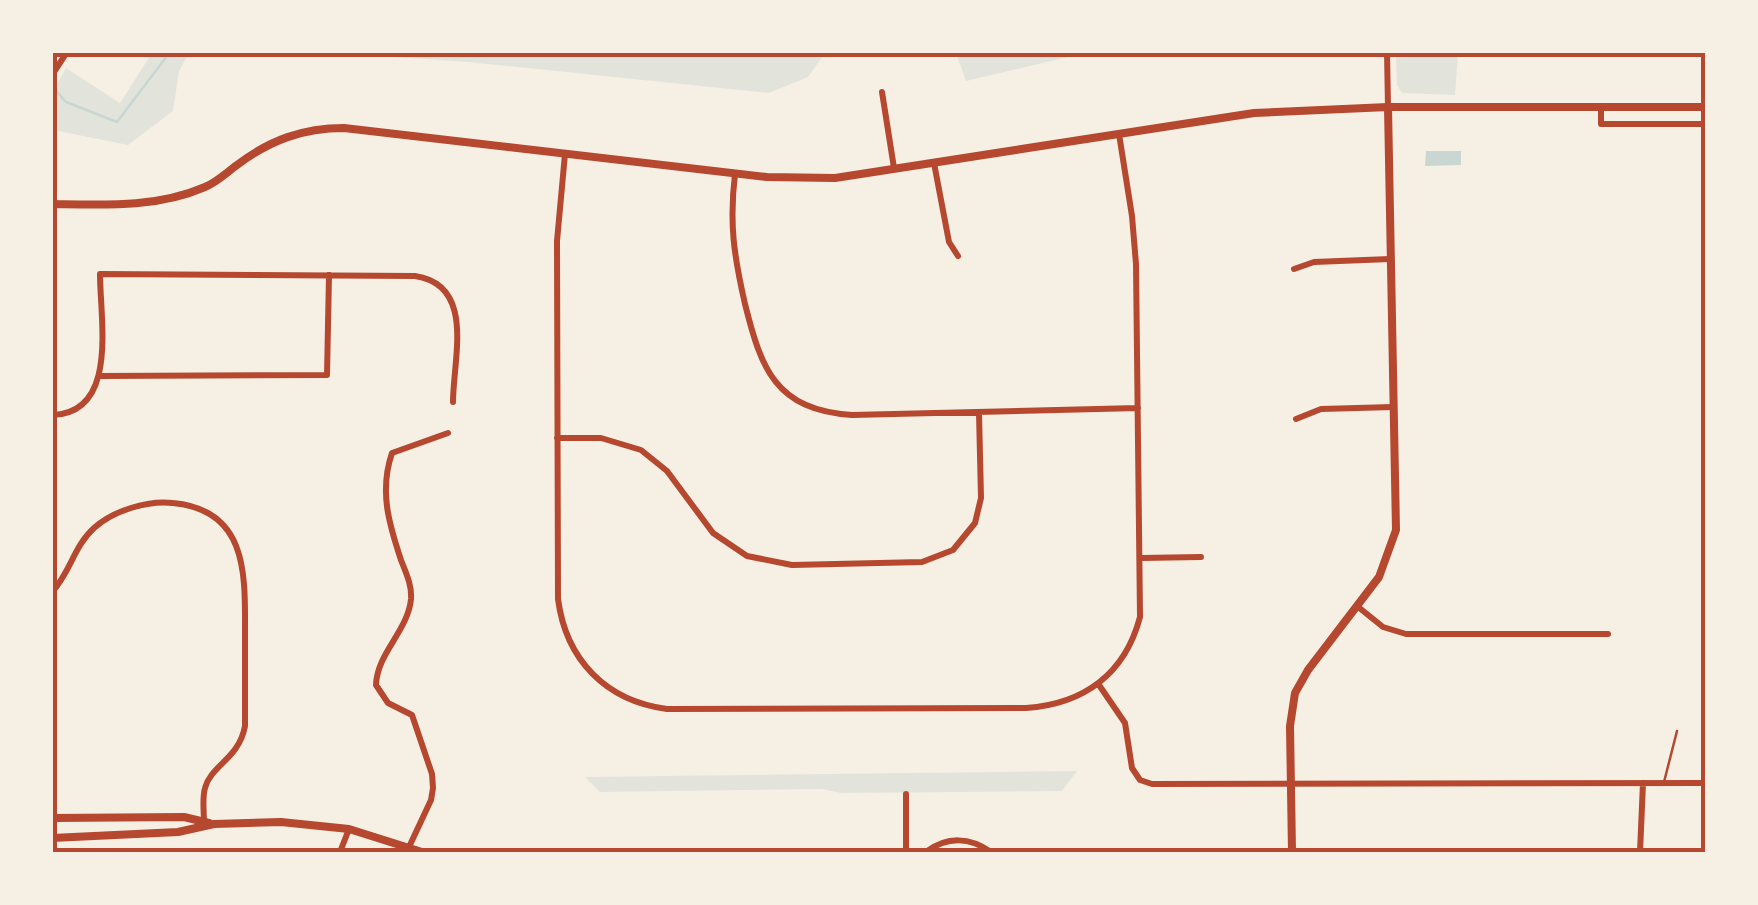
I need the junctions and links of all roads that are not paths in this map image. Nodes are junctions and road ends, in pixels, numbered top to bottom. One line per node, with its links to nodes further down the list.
1 (67, 52): 3 (street)
2 (1386, 52): 5 (street)
3 (54, 72)
4 (882, 92): 12 (street)
5 (1388, 106): 6 (street); 9 (street); 16 (street)
6 (1601, 108): 7 (street); 8 (street)
7 (1706, 108)
8 (1706, 124)
9 (1119, 134): 11 (street); 22 (street)
10 (565, 154): 13 (street); 14 (street); 27 (street)
11 (934, 163): 12 (street); 15 (street)
12 (894, 168): 13 (street)
13 (735, 174): 23 (street)
14 (52, 204)
15 (958, 256)
16 (1390, 259): 17 (street); 21 (street)
17 (1294, 269)
18 (329, 275): 19 (street); 19 (street); 20 (street)
19 (100, 376): 24 (street)
20 (453, 402)
21 (1393, 407): 25 (street); 31 (street)
22 (1138, 408): 23 (street); 29 (street)
23 (979, 413): 27 (street)
24 (52, 415)
25 (1296, 420)
26 (448, 433): 44 (street)
27 (557, 438): 33 (street)
28 (1200, 557): 29 (street)
29 (1142, 558): 33 (street)
30 (52, 596): 41 (street)
31 (1357, 606): 32 (street); 35 (street)
32 (1608, 634)
33 (1098, 685): 35 (street)
34 (1678, 730): 37 (lane)
35 (1291, 783): 36 (street); 50 (street)
36 (1643, 783): 37 (street); 51 (street)
37 (1664, 783): 38 (street)
38 (1706, 783)
39 (906, 794): 47 (street)
40 (52, 818): 41 (street)
41 (209, 823): 42 (street); 43 (street)
42 (350, 829): 44 (street); 45 (street)
43 (52, 838)
44 (409, 847): 46 (street)
45 (340, 852)
46 (422, 852)
47 (910, 852)
48 (926, 852): 49 (street)
49 (991, 852)
50 (1292, 852)
51 (1640, 852)

